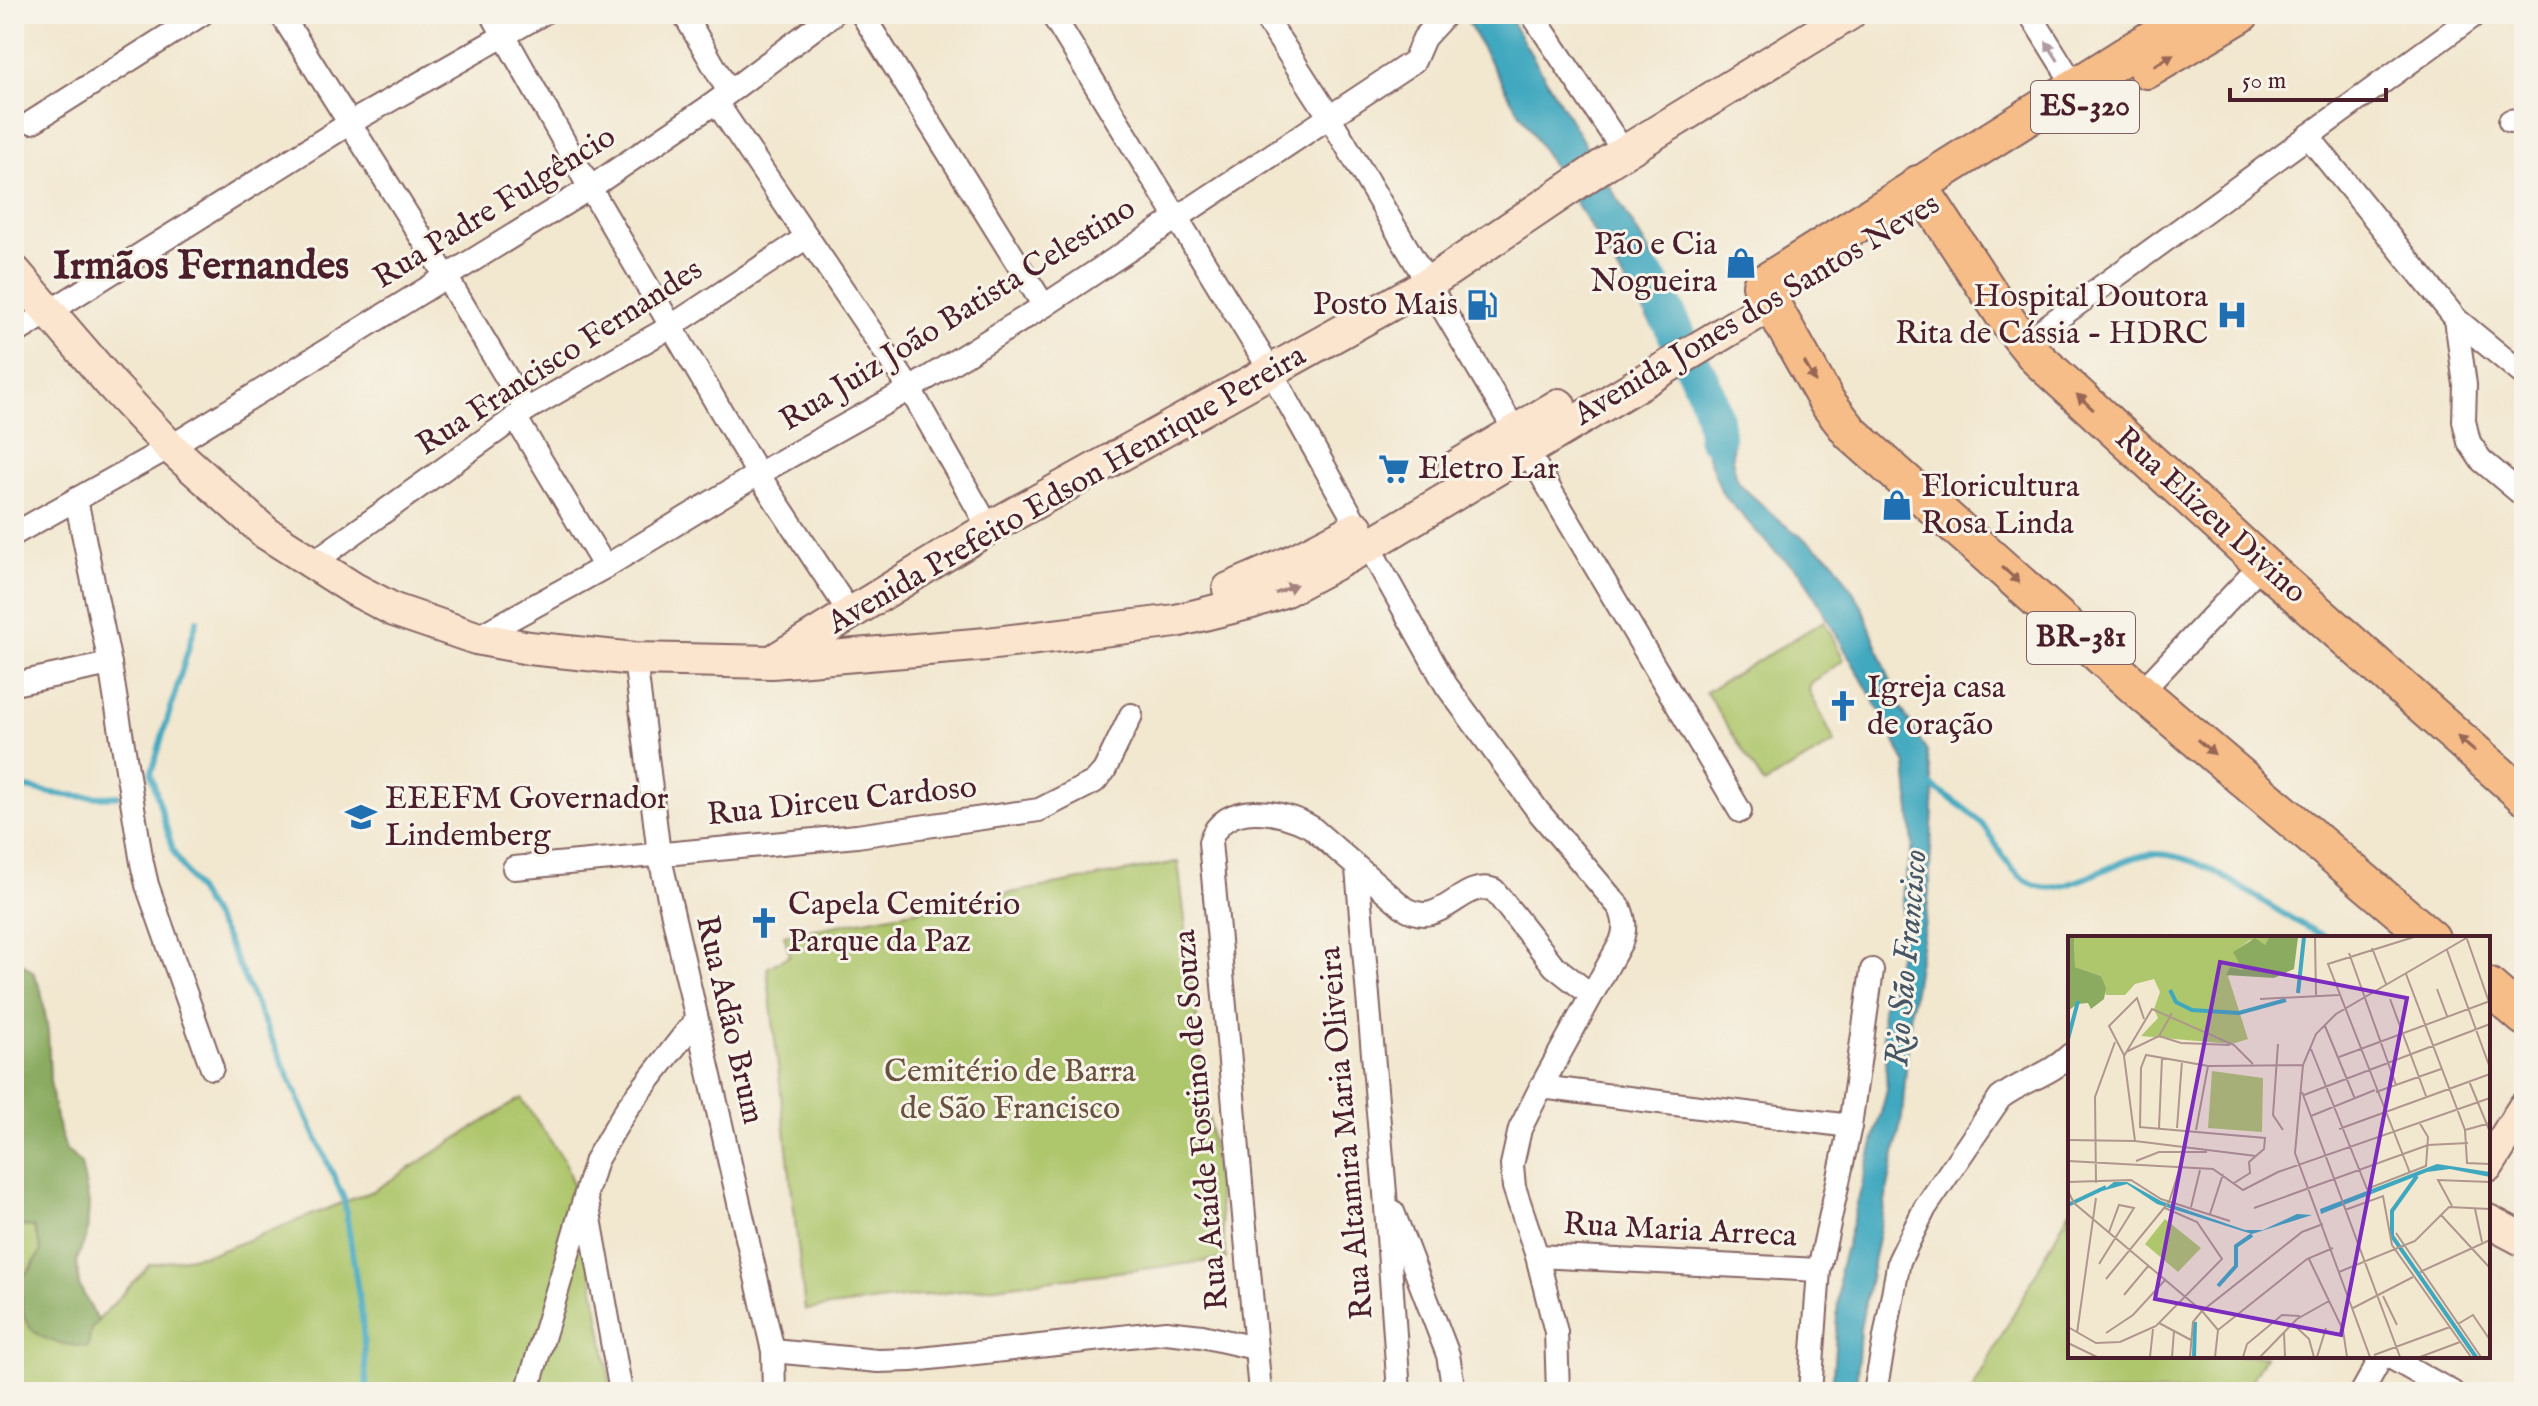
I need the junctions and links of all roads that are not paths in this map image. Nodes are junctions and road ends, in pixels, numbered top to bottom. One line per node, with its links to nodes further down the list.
1 (202, 14): 21 (street)
2 (281, 14): 22 (street)
3 (492, 14): 17 (street)
4 (542, 14): 17 (street)
5 (684, 14): 18 (street)
6 (833, 14): 18 (street, Rua Padre Fulgêncio)
7 (862, 14): 33 (street)
8 (1052, 14): 27 (street)
9 (1263, 14): 20 (street)
10 (1446, 14): 20 (street, Rua Juiz João Batista Celestino)
11 (1532, 14): 24 (street)
12 (1849, 14): 24 (main road, Avenida Prefeito Edson Henrique Pereira)
13 (2030, 14): 19 (street, one-way to 13)
14 (2191, 14): 19 (main road, Avenida Jones dos Santos Neves / ES-320)
15 (2241, 14): 19 (main road, Avenida Jones dos Santos Neves / ES-320, one-way to 15)
16 (2476, 14): 23 (street)
17 (505, 35): 22 (street); 25 (street)
18 (722, 97): 25 (street, Rua Padre Fulgêncio); 28 (street)
19 (2081, 97): 26 (main road, Avenida Jones dos Santos Neves / ES-320)
20 (1329, 116): 27 (street, Rua Juiz João Batista Celestino); 31 (street)
21 (32, 122)
22 (350, 123): 30 (street); 34 (street)
23 (2308, 136): 35 (street); 38 (street)
24 (1616, 157): 31 (main road, Avenida Prefeito Edson Henrique Pereira)
25 (590, 188): 30 (street, Rua Padre Fulgêncio); 36 (street)
26 (1925, 194): 32 (main road, Avenida Jones dos Santos Neves / ES-320); 38 (main road, Rua Elizeu Divino)
27 (1178, 217): 33 (street, Rua Juiz João Batista Celestino); 39 (street)
28 (807, 237): 36 (street, Rua Francisco Fernandes); 41 (street)
29 (14, 271): 34 (main road, Avenida Jones dos Santos Neves / ES-320)
30 (447, 278): 42 (street); 44 (street, Rua Padre Fulgêncio)
31 (1429, 283): 39 (main road, Avenida Prefeito Edson Henrique Pereira); 43 (street)
32 (1766, 294): 43 (main road, Avenida Jones dos Santos Neves / ES-320); 60 (main road, BR-381, one-way to 60)
33 (1044, 306): 41 (street, Rua Juiz João Batista Celestino)
34 (50, 313): 37 (street); 44 (main road, Avenida Jones dos Santos Neves / ES-320)
35 (2456, 319): 40 (street); 46 (street)
36 (670, 327): 42 (street, Rua Francisco Fernandes); 45 (street)
37 (14, 334)
38 (2024, 343): 52 (main road, Rua Elizeu Divino, one-way to 38)
39 (1272, 373): 48 (main road, Avenida Prefeito Edson Henrique Pereira); 50 (street)
40 (2524, 375)
41 (910, 389): 45 (street, Rua Juiz João Batista Celestino); 48 (street)
42 (520, 414): 51 (street, Rua Francisco Fernandes); 53 (street)
43 (1520, 441): 50 (main road, Avenida Jones dos Santos Neves / ES-320); 63 (street)
44 (170, 447): 47 (street, Rua Padre Fulgêncio); 51 (main road, Avenida Jones dos Santos Neves / ES-320)
45 (758, 474): 53 (street, Rua Juiz João Batista Celestino); 54 (street)
46 (2524, 496)
47 (76, 499): 49 (street, Rua Padre Fulgêncio); 58 (street)
48 (989, 528): 54 (main road, Avenida Prefeito Edson Henrique Pereira)
49 (14, 534)
50 (1363, 537): 57 (main road, Avenida Jones dos Santos Neves / ES-320); 70 (street)
51 (311, 564): 55 (main road, Avenida Jones dos Santos Neves / ES-320)
52 (2262, 564): 60 (street); 62 (main road, Rua Elizeu Divino, one-way to 52)
53 (605, 567): 55 (street, Rua Juiz João Batista Celestino)
54 (850, 613): 57 (main road, Avenida Prefeito Edson Henrique Pereira)
55 (476, 638): 56 (main road, Avenida Jones dos Santos Neves / ES-320)
56 (635, 659): 57 (main road, Avenida Jones dos Santos Neves / ES-320); 64 (street, Rua Adão Brum)
57 (772, 662)
58 (110, 664): 59 (street); 74 (street)
59 (14, 684)
60 (2141, 692): 67 (main road, BR-381, one-way to 67)
61 (1131, 715): 64 (street, Rua Dirceu Cardoso)
62 (2524, 796)
63 (1740, 811)
64 (659, 854): 65 (street, Rua Dirceu Cardoso); 72 (street, Rua Adão Brum)
65 (514, 868)
66 (1357, 869): 70 (street); 80 (street, Rua Altamira Maria Oliveira); 85 (street, Rua Ataíde Fostino de Souza)
67 (2429, 936)
68 (1872, 970): 77 (street)
69 (2490, 988): 71 (main road)
70 (1591, 995): 75 (street)
71 (2524, 1017)
72 (695, 1021): 79 (street); 86 (street, Rua Adão Brum)
73 (2068, 1057): 97 (street)
74 (212, 1068)
75 (1541, 1087): 77 (street); 83 (street)
76 (2524, 1108): 78 (main road)
77 (1850, 1126): 84 (street)
78 (2490, 1162)
79 (585, 1190): 89 (street); 90 (street)
80 (1385, 1193): 93 (street, Rua Altamira Maria Oliveira); 94 (street)
81 (2490, 1222): 82 (main road)
82 (2524, 1240)
83 (1537, 1256): 84 (street, Rua Maria Arreca); 95 (street)
84 (1819, 1270): 96 (street)
85 (1255, 1348): 86 (street); 92 (street, Rua Ataíde Fostino de Souza)
86 (773, 1351): 91 (street, Rua Adão Brum)
87 (2384, 1358): 98 (street)
88 (2389, 1358): 99 (street)
89 (527, 1392)
90 (621, 1392)
91 (774, 1392)
92 (1260, 1392)
93 (1399, 1392)
94 (1454, 1392)
95 (1558, 1392)
96 (1810, 1392)
97 (1875, 1392)
98 (2362, 1392)
99 (2452, 1392)

